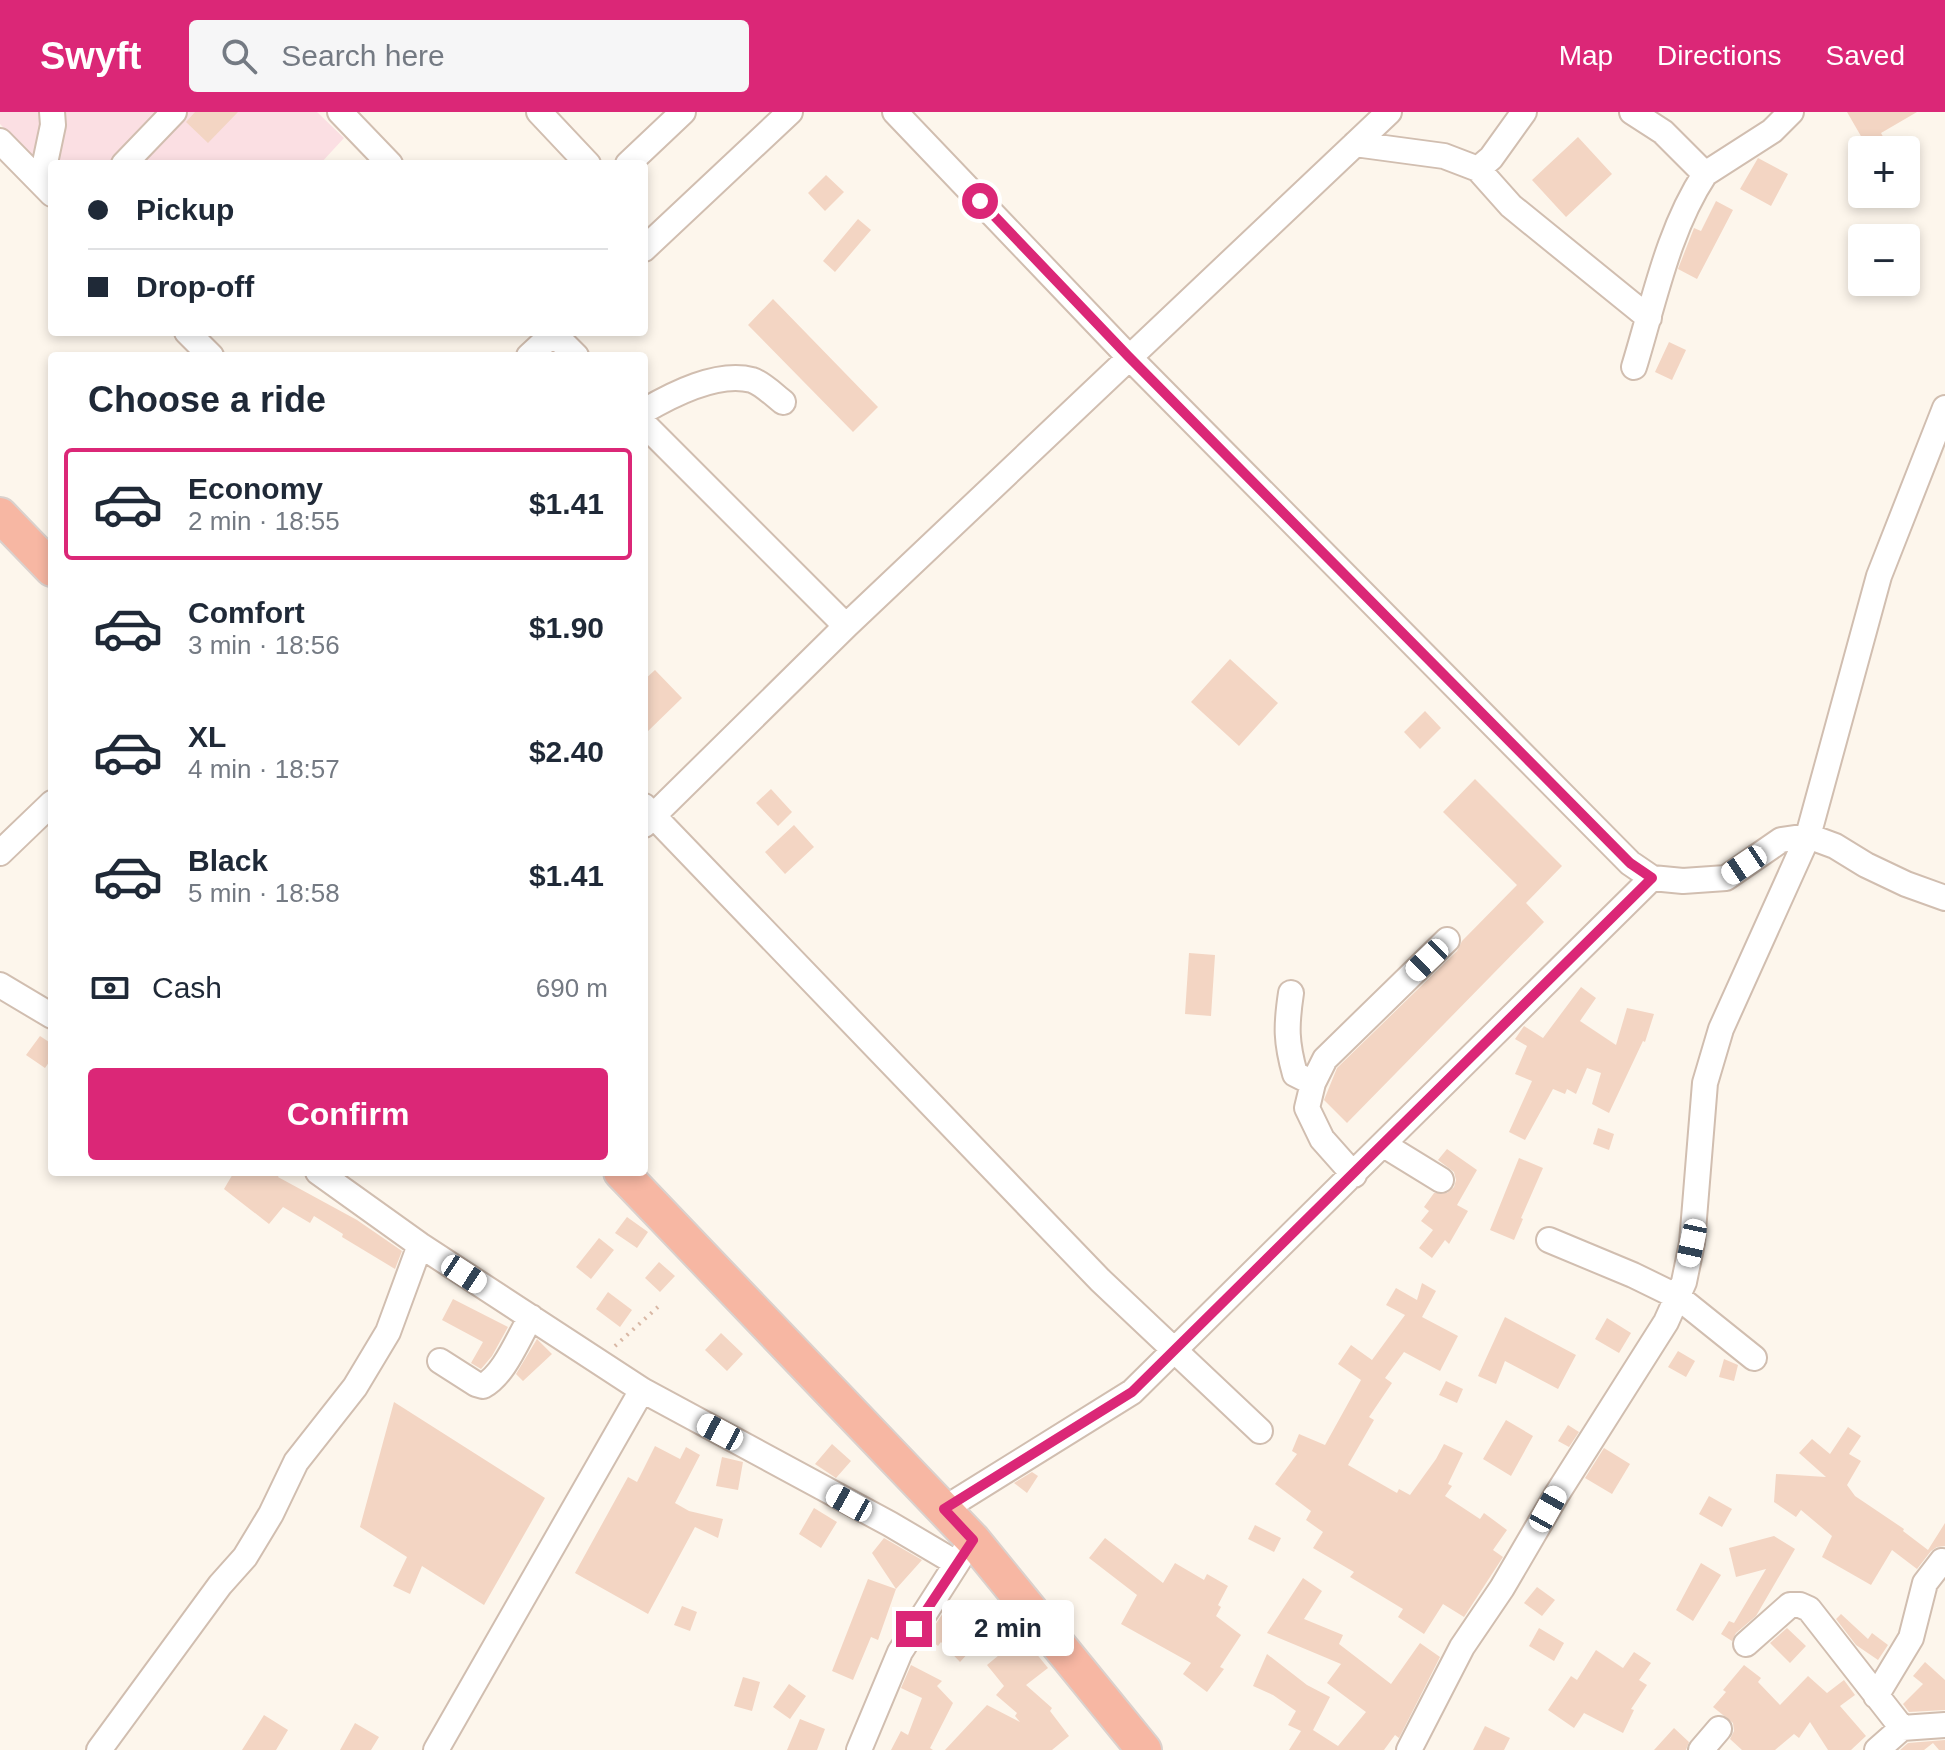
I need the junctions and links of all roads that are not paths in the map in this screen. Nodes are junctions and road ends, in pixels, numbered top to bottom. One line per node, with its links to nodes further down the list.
1 (52, 112): 14 (street)
2 (174, 112): 15 (street)
3 (340, 112): 16 (street)
4 (539, 112): 17 (street)
5 (683, 112): 18 (street)
6 (790, 112): 22 (street)
7 (895, 112): 30 (street)
8 (1389, 112): 13 (street)
9 (1524, 112): 19 (street)
10 (1632, 112): 20 (street)
11 (1791, 112): 20 (street)
12 (0, 141): 21 (street)
13 (1355, 144): 19 (street); 30 (street)
14 (49, 160)
15 (128, 160)
16 (386, 160)
17 (584, 160)
18 (632, 160)
19 (1478, 169): 23 (street)
20 (1705, 174): 23 (street)
21 (46, 188)
22 (648, 245)
23 (1649, 318): 31 (street)
24 (191, 336): 27 (street)
25 (550, 336): 28 (street)
26 (558, 336): 29 (street)
27 (207, 352)
28 (533, 352)
29 (572, 352)
30 (1128, 356): 38 (street); 44 (street)
31 (1634, 367)
32 (783, 402): 33 (street)
33 (648, 409)
34 (1942, 422): 42 (street)
35 (648, 428): 38 (street)
36 (0, 515): 37 (highway)
37 (48, 565)
38 (846, 626): 40 (street)
39 (48, 807): 43 (street)
40 (648, 815)
41 (648, 817): 60 (street)
42 (1808, 836): 44 (street); 45 (street); 58 (street)
43 (0, 853)
44 (1652, 878): 51 (street)
45 (1945, 898)
46 (1447, 940): 50 (street)
47 (0, 985): 49 (street)
48 (1291, 993): 50 (street)
49 (48, 1014)
50 (1313, 1083): 52 (street)
51 (1384, 1145): 52 (street); 55 (street)
52 (1354, 1175): 60 (street)
53 (324, 1176): 57 (street)
54 (625, 1176): 65 (highway)
55 (1441, 1180)
56 (1549, 1240): 58 (street)
57 (420, 1245): 59 (street); 74 (street)
58 (1678, 1297): 61 (street); 77 (street)
59 (531, 1317): 62 (street); 63 (street)
60 (1176, 1350): 64 (street); 65 (street)
61 (1754, 1358)
62 (440, 1361)
63 (642, 1390): 66 (street); 75 (street)
64 (1260, 1431)
65 (944, 1509): 66 (highway)
66 (965, 1551): 73 (highway); 76 (street)
67 (1942, 1561): 69 (street)
68 (1746, 1644): 69 (street)
69 (1876, 1696): 71 (street)
70 (1945, 1725): 71 (street)
71 (1902, 1728): 79 (street)
72 (1719, 1729): 78 (street)
73 (1136, 1747)
74 (99, 1750)
75 (436, 1750)
76 (859, 1750)
77 (1409, 1750)
78 (1701, 1750)
79 (1877, 1750)

